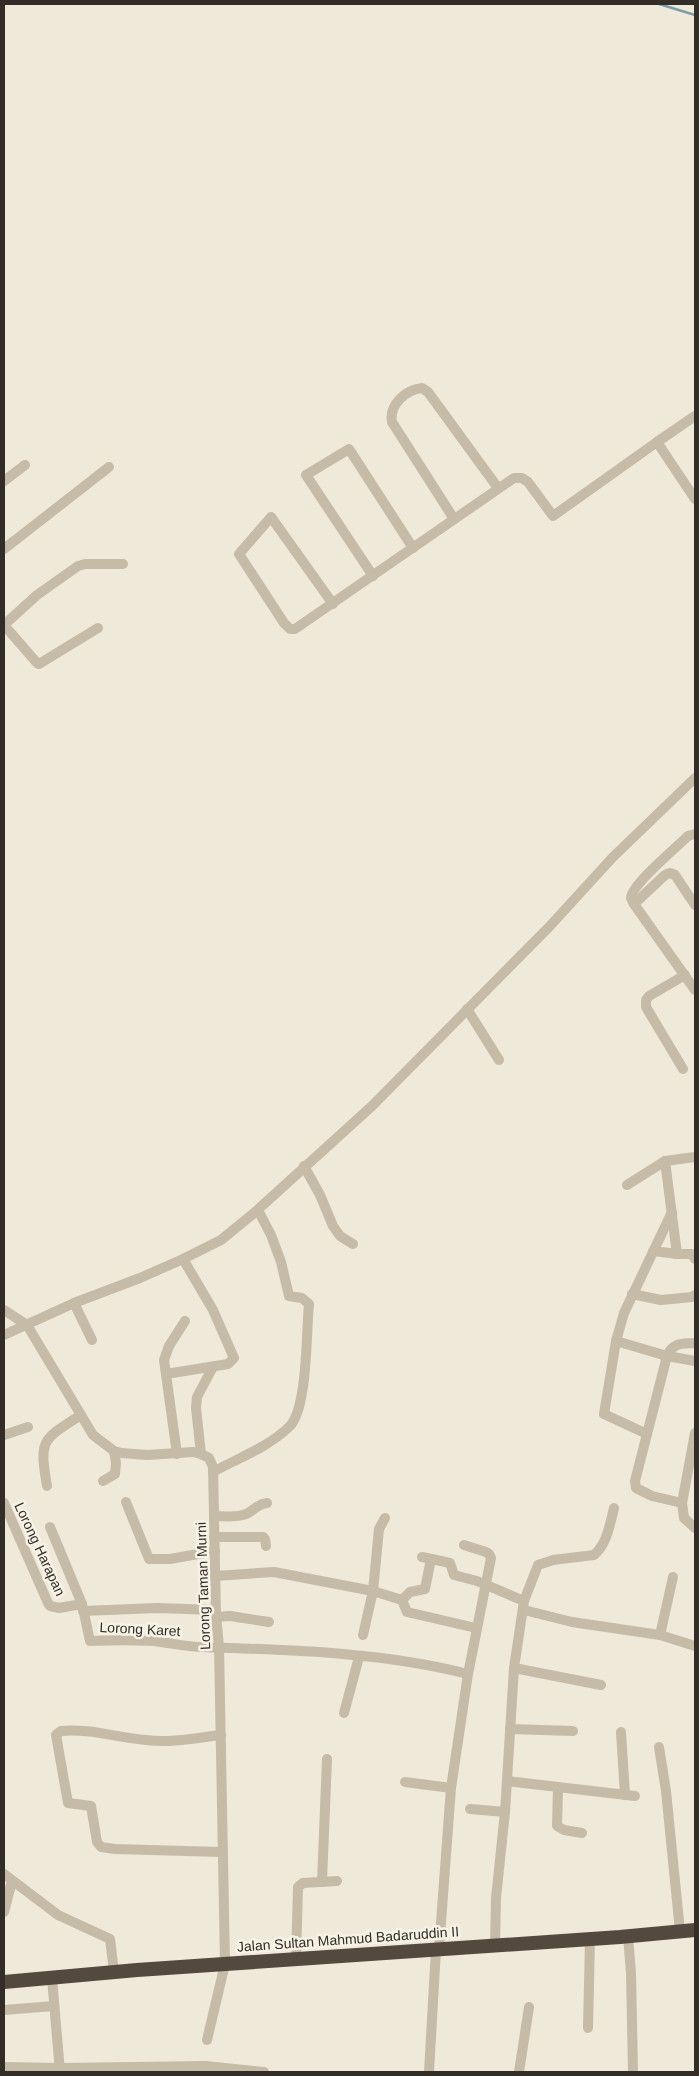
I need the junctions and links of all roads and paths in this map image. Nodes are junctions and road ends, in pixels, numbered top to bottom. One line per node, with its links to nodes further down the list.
1 (695, 416): 2 (street)
2 (657, 442): 6 (street); 7 (street)
3 (25, 465): 5 (street)
4 (109, 467): 10 (street)
5 (4, 481)
6 (498, 488): 8 (street); 8 (street)
7 (695, 499)
8 (454, 519): 9 (street)
9 (413, 548): 12 (street); 12 (street)
10 (4, 549)
11 (123, 564): 14 (street)
12 (373, 576): 13 (street)
13 (333, 604): 13 (street)
14 (4, 625): 15 (street)
15 (98, 628)
16 (695, 778): 22 (street)
17 (695, 834): 18 (street)
18 (634, 904): 19 (street); 20 (street)
19 (695, 905)
20 (685, 975): 21 (street); 24 (street)
21 (695, 990)
22 (467, 1009): 23 (street); 27 (street)
23 (499, 1060)
24 (682, 1069)
25 (695, 1157): 26 (street)
26 (665, 1161): 28 (street); 30 (street)
27 (304, 1166): 29 (street); 31 (street)
28 (628, 1185)
29 (258, 1210): 34 (street); 58 (street)
30 (672, 1212): 32 (street); 33 (street)
31 (353, 1244)
32 (653, 1251): 33 (street); 36 (street)
33 (677, 1254): 35 (street)
34 (183, 1259): 38 (street); 48 (street)
35 (695, 1259)
36 (632, 1294): 37 (street); 44 (street)
37 (695, 1295)
38 (74, 1303): 41 (street); 43 (street)
39 (4, 1310): 41 (street)
40 (185, 1321): 49 (street)
41 (27, 1325): 42 (street); 50 (street)
42 (4, 1335)
43 (92, 1340)
44 (616, 1341): 46 (street); 53 (street)
45 (695, 1343): 46 (street)
46 (667, 1356): 47 (street); 53 (street)
47 (695, 1361)
48 (212, 1367): 49 (street); 57 (street)
49 (166, 1374): 56 (street)
50 (81, 1415): 55 (street); 60 (street)
51 (28, 1427): 54 (street)
52 (695, 1433): 64 (street)
53 (647, 1434): 64 (street)
54 (4, 1435)
55 (114, 1451): 56 (street); 59 (street)
56 (177, 1454): 57 (street)
57 (201, 1454): 58 (street)
58 (213, 1472): 66 (street, Lorong Taman Murni)
59 (103, 1481)
60 (47, 1486)
61 (126, 1502): 73 (street)
62 (4, 1503): 80 (street, Lorong Harapan)
63 (267, 1503): 66 (street)
64 (682, 1503): 69 (street)
65 (614, 1508): 79 (street)
66 (214, 1516): 70 (street, Lorong Taman Murni)
67 (385, 1518): 77 (street)
68 (50, 1527): 80 (street)
69 (695, 1528)
70 (214, 1537): 72 (street); 73 (street, Lorong Taman Murni)
71 (464, 1545): 76 (street)
72 (266, 1546)
73 (215, 1551): 74 (street, Lorong Taman Murni)
74 (215, 1576): 77 (street); 81 (street, Lorong Taman Murni)
75 (673, 1577): 85 (street)
76 (486, 1584): 78 (street); 79 (street); 83 (street)
77 (373, 1592): 78 (street); 84 (street)
78 (402, 1600): 83 (street)
79 (524, 1605): 85 (street); 89 (street)
80 (83, 1608): 81 (street); 87 (street, Lorong Karet)
81 (216, 1614): 82 (street); 87 (street, Lorong Taman Murni)
82 (268, 1622)
83 (476, 1628): 90 (street)
84 (363, 1635)
85 (660, 1635): 86 (street)
86 (695, 1646)
87 (219, 1647): 88 (street, Lorong Karet); 96 (street, Lorong Taman Murni)
88 (358, 1657): 90 (street, Lorong Karet); 92 (street)
89 (514, 1668): 91 (street); 93 (street)
90 (468, 1674): 102 (street)
91 (601, 1685)
92 (344, 1713)
93 (510, 1729): 94 (street); 100 (street)
94 (574, 1731)
95 (621, 1732): 101 (street)
96 (221, 1736): 106 (street, Lorong Taman Murni); 106 (street)
97 (659, 1747): 113 (street)
98 (327, 1759): 110 (street)
99 (405, 1782): 102 (street)
100 (507, 1782): 101 (street); 104 (street)
101 (558, 1787): 105 (street)
102 (451, 1788): 117 (street)
103 (470, 1808): 104 (street)
104 (505, 1812): 116 (street)
105 (582, 1833)
106 (221, 1852): 119 (street, Lorong Taman Murni)
107 (4, 1874): 108 (street)
108 (12, 1881): 111 (street); 120 (street)
109 (337, 1881): 110 (street)
110 (322, 1882): 118 (street)
111 (4, 1912)
112 (695, 1930): 113 (highway, Jalan Sultan Mahmud Badaruddin II)
113 (680, 1932): 114 (highway, Jalan Sultan Mahmud Badaruddin II)
114 (628, 1936): 115 (highway, Jalan Sultan Mahmud Badaruddin II); 134 (street)
115 (590, 1938): 116 (highway, Jalan Sultan Mahmud Badaruddin II); 126 (street)
116 (495, 1945): 117 (highway, Jalan Sultan Mahmud Badaruddin II)
117 (437, 1949): 118 (highway, Jalan Sultan Mahmud Badaruddin II); 132 (street)
118 (296, 1960): 119 (highway, Jalan Sultan Mahmud Badaruddin II)
119 (225, 1964): 120 (highway, Jalan Sultan Mahmud Badaruddin II); 127 (street, Lorong Taman Murni)
120 (114, 1972): 121 (highway, Jalan Sultan Mahmud Badaruddin II)
121 (52, 1978): 122 (highway, Jalan Sultan Mahmud Badaruddin II); 123 (street)
122 (4, 1982)
123 (54, 2006): 125 (street); 129 (street)
124 (529, 2007): 133 (street)
125 (4, 2010)
126 (588, 2028)
127 (207, 2040)
128 (4, 2067): 129 (street)
129 (60, 2070): 130 (street)
130 (234, 2071): 131 (street)
131 (264, 2072)
132 (430, 2072)
133 (519, 2072)
134 (632, 2072)

